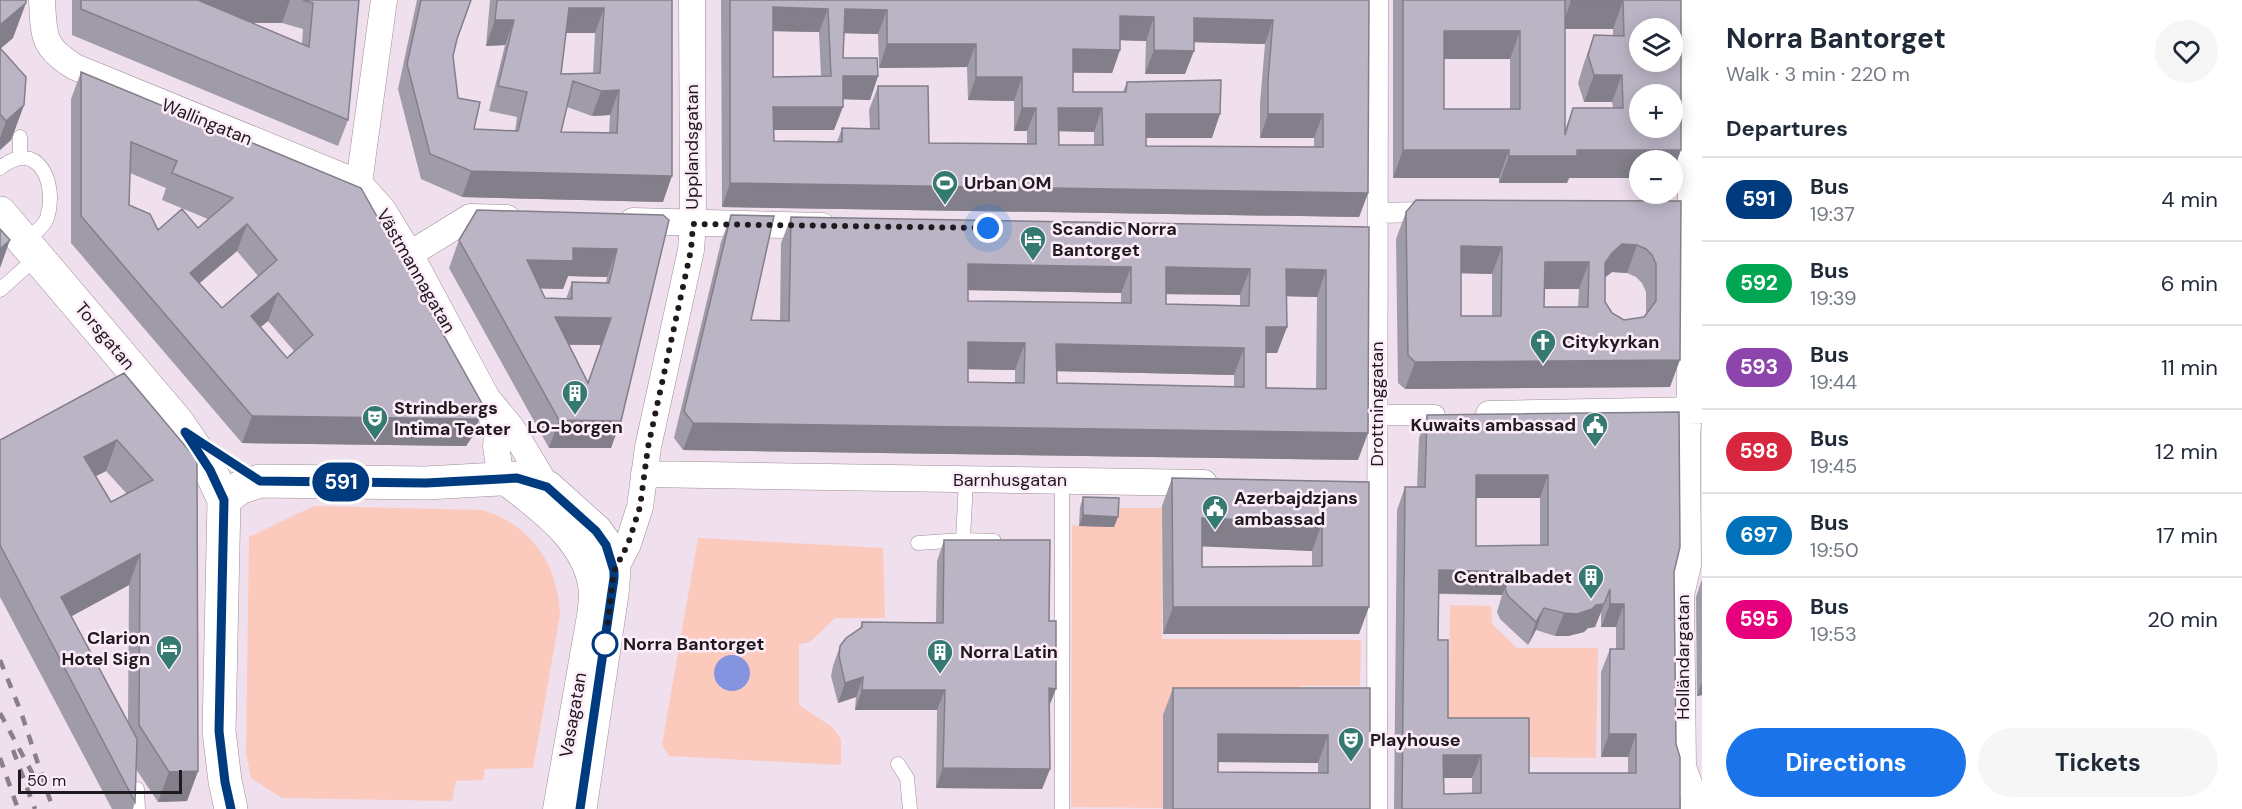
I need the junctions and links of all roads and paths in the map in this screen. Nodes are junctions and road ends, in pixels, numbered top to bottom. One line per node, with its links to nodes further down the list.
1 (42, 0): 9 (street, Wallingatan)
2 (384, 0): 9 (street)
3 (692, 0): 17 (street, Upplandsgatan)
4 (1377, 0): 14 (street, Drottninggatan)
5 (1689, 0): 11 (street, Holländargatan)
6 (20, 137): 7 (lane)
7 (20, 157): 8 (lane); 19 (lane)
8 (0, 168)
9 (359, 183): 20 (street, Västmannagatan)
10 (1663, 209): 11 (street)
11 (1690, 209): 23 (street, Holländargatan)
12 (1431, 212): 14 (street)
13 (0, 213): 19 (main road, Torsgatan)
14 (1378, 213): 24 (street, Drottninggatan)
15 (526, 218): 20 (street)
16 (612, 221): 17 (street)
17 (693, 224): 18 (street); 27 (street, Upplandsgatan)
18 (845, 227)
19 (31, 249): 21 (lane); 26 (main road, Torsgatan)
20 (410, 254): 22 (street, Västmannagatan)
21 (0, 290)
22 (487, 398): 28 (street, Västmannagatan); 33 (street, Västmannagatan)
23 (1695, 410): 25 (street); 50 (street, Holländargatan)
24 (1378, 415): 25 (street); 35 (street, Drottninggatan)
25 (1435, 415)
26 (185, 432): 31 (main road, Torsgatan); 36 (main road, Torsgatan)
27 (644, 474): 29 (street, Barnhusgatan); 40 (street, Upplandsgatan)
28 (501, 479): 31 (main road); 33 (main road, Vasagatan); 45 (street, Vasagatan)
29 (966, 480): 30 (street, Barnhusgatan); 37 (lane)
30 (1062, 480): 32 (street, Barnhusgatan); 48 (lane)
31 (260, 481): 36 (main road)
32 (1232, 484)
33 (547, 487): 40 (main road, Vasagatan)
34 (1354, 487): 35 (street)
35 (1377, 487): 49 (street, Drottninggatan)
36 (224, 500): 44 (main road)
37 (963, 540): 38 (lane); 39 (lane)
38 (1006, 542)
39 (918, 543)
40 (614, 571): 46 (main road, Vasagatan)
41 (898, 764): 47 (lane)
42 (137, 789): 43 (lane)
43 (138, 809)
44 (231, 809)
45 (556, 809)
46 (580, 809)
47 (910, 809)
48 (1062, 809)
49 (1377, 809)
50 (1694, 809)

